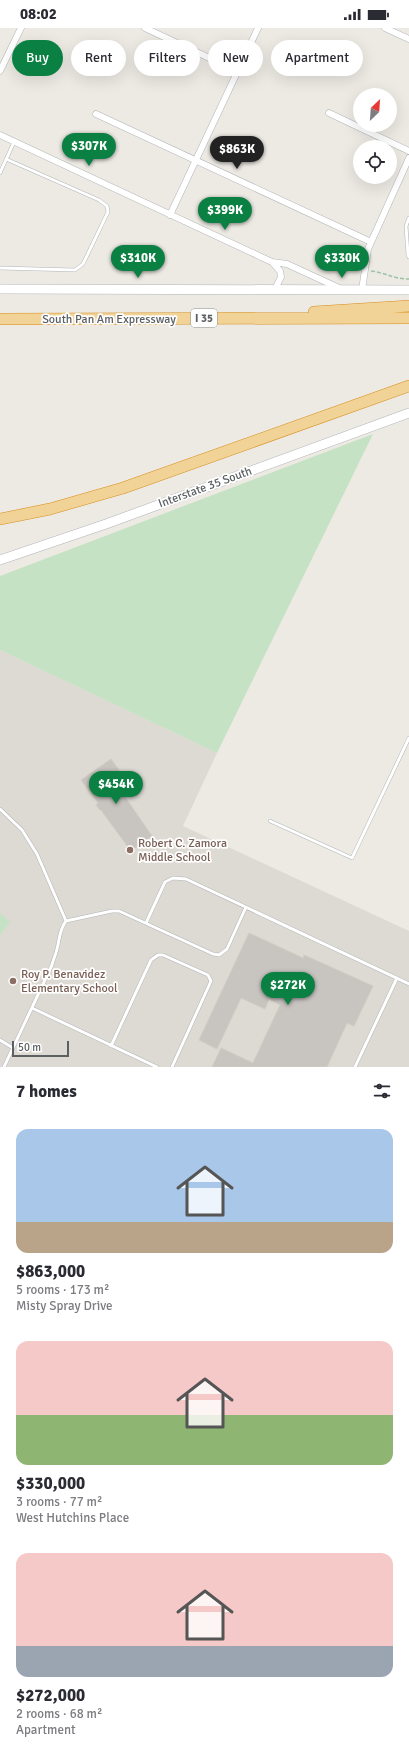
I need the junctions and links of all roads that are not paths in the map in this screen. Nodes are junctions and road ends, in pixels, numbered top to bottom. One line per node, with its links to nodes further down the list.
1 (20, 28): 8 (street)
2 (145, 28): 7 (street)
3 (258, 28): 6 (street)
4 (385, 28): 5 (street)
5 (409, 39)
6 (252, 40)
7 (208, 57)
8 (0, 71)
9 (236, 76): 17 (street)
10 (329, 113): 14 (street)
11 (96, 114): 17 (street)
12 (0, 135): 13 (street)
13 (14, 142): 16 (lane); 19 (street)
14 (409, 151)
15 (409, 158): 21 (street)
16 (6, 159): 18 (lane); 24 (lane)
17 (196, 161): 19 (street); 21 (street)
18 (0, 173)
19 (170, 215): 23 (street)
20 (409, 218): 22 (lane)
21 (371, 242): 28 (street)
22 (409, 257)
23 (272, 262): 26 (street); 27 (street)
24 (0, 268)
25 (0, 289): 26 (main road)
26 (275, 289): 27 (main road)
27 (341, 289): 28 (main road)
28 (362, 290): 29 (main road)
29 (409, 290)
30 (409, 306): 31 (highway)
31 (272, 318): 32 (highway, South Pan Am Expressway / I 35); 33 (highway, South Pan Am Expressway / I 35)
32 (409, 318)
33 (0, 319)
34 (409, 386): 36 (highway)
35 (409, 413): 37 (main road, Interstate 35 South)
36 (0, 519)
37 (0, 560)
38 (409, 738): 40 (lane)
39 (0, 808): 42 (lane)
40 (270, 821)
41 (246, 907): 43 (lane); 43 (lane); 44 (lane)
42 (66, 921): 43 (lane); 46 (lane)
43 (146, 923)
44 (397, 978): 45 (lane); 53 (lane)
45 (409, 984)
46 (32, 1008): 48 (lane); 49 (lane)
47 (0, 1040): 49 (lane)
48 (111, 1046): 51 (lane); 52 (lane)
49 (13, 1048): 50 (lane)
50 (4, 1067)
51 (157, 1067)
52 (172, 1067)
53 (356, 1067)

